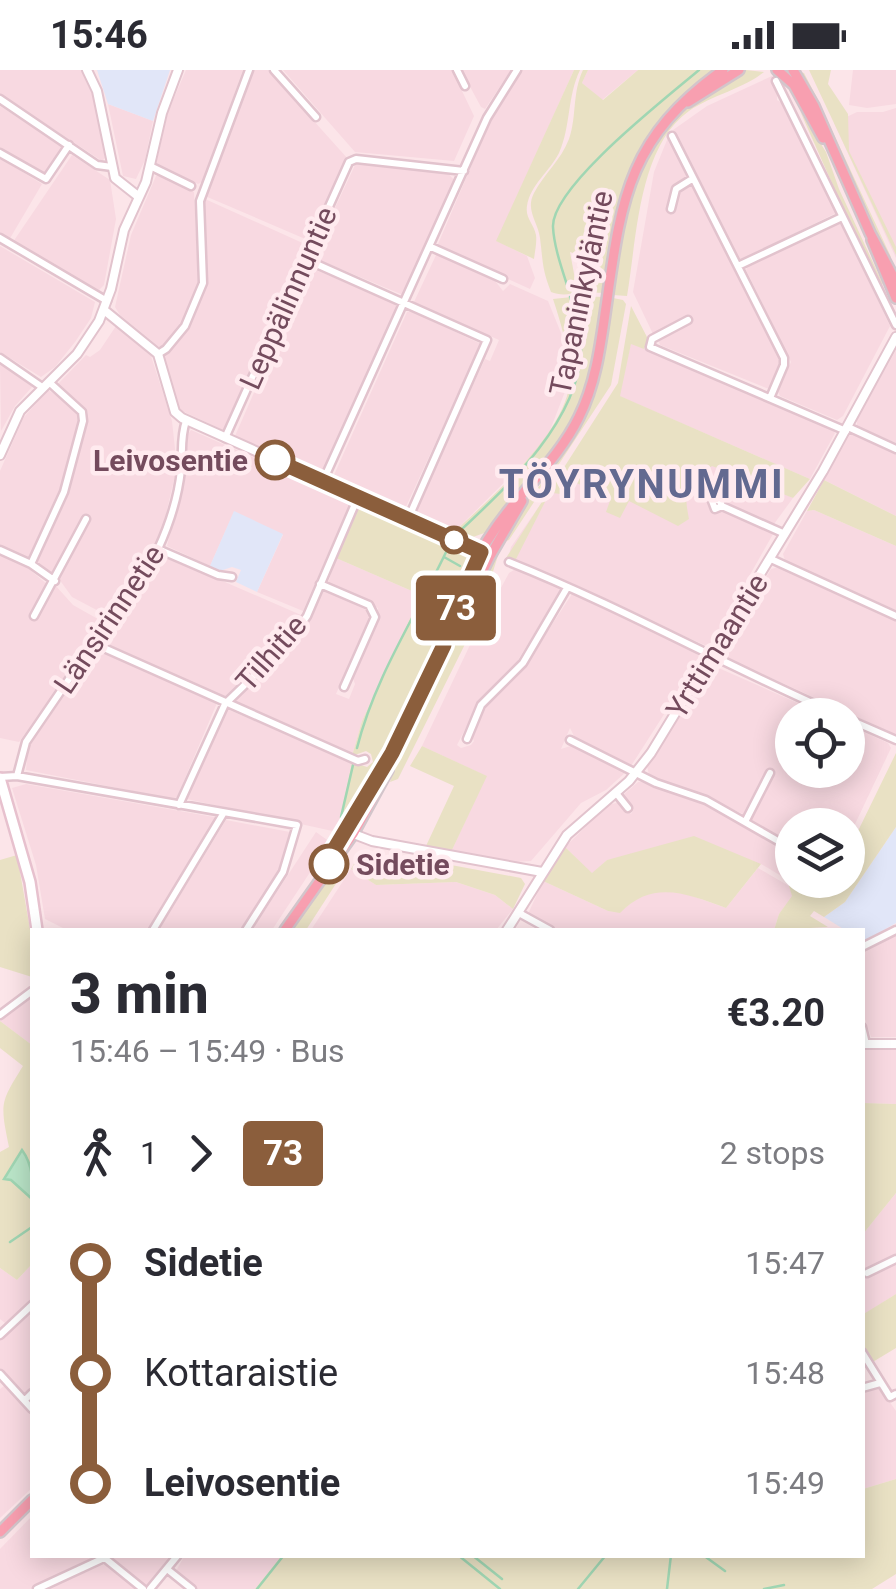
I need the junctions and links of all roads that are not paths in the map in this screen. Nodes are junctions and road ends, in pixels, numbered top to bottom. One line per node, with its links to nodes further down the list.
1 (87, 70): 20 (street)
2 (178, 70): 18 (street)
3 (249, 70): 40 (street)
4 (274, 70): 14 (street)
5 (457, 70): 11 (street)
6 (517, 70): 21 (street)
7 (723, 70): 13 (main road, Tapaninkyläntie)
8 (738, 70): 13 (main road, Tapaninkyläntie)
9 (793, 70): 19 (main road)
10 (776, 75): 19 (main road); 26 (street)
11 (465, 86)
12 (0, 99): 16 (street)
13 (677, 109): 58 (main road, Tapaninkyläntie)
14 (316, 117)
15 (672, 136): 22 (street)
16 (69, 145): 17 (street); 20 (street)
17 (0, 153)
18 (150, 166): 23 (street); 24 (street)
19 (840, 166): 27 (main road)
20 (112, 167): 24 (street)
21 (464, 171): 29 (street); 30 (street, Leppälinnuntie)
22 (692, 179): 25 (street); 31 (street)
23 (191, 186)
24 (139, 197): 36 (street)
25 (671, 209)
26 (842, 216): 31 (street); 38 (street)
27 (870, 233): 33 (main road); 34 (main road)
28 (0, 238): 36 (street)
29 (431, 247): 32 (street); 35 (street)
30 (305, 259): 35 (street); 47 (street, Leppälinnuntie)
31 (738, 266): 43 (street)
32 (503, 279)
33 (896, 282)
34 (896, 298)
35 (406, 303): 50 (street); 54 (street)
36 (105, 305): 40 (street); 42 (street)
37 (688, 320): 43 (street)
38 (896, 325)
39 (896, 337): 45 (street, Yrttimaantie)
40 (158, 354): 44 (street)
41 (0, 358): 42 (street)
42 (46, 385): 46 (street); 61 (street)
43 (770, 398): 45 (street)
44 (186, 420): 47 (street); 57 (street, Länsirinnetie)
45 (847, 429): 48 (street); 55 (street, Yrttimaantie)
46 (3, 438): 49 (street)
47 (226, 438): 50 (street)
48 (896, 449)
49 (0, 454)
50 (323, 481): 51 (street)
51 (358, 497): 54 (street); 64 (street, Tilhitie)
52 (722, 506): 55 (street)
53 (86, 518): 63 (street)
54 (408, 519): 58 (street)
55 (785, 534): 59 (street, Yrttimaantie)
56 (0, 550): 61 (street)
57 (158, 550): 62 (street); 68 (street, Länsirinnetie)
58 (485, 554): 87 (main road, Tapaninkyläntie)
59 (770, 559): 67 (street); 69 (street, Yrttimaantie)
60 (509, 562): 65 (street)
61 (31, 564): 63 (street)
62 (232, 577)
63 (55, 581): 66 (street)
64 (320, 584): 70 (street); 72 (street, Tilhitie)
65 (567, 588): 69 (street); 74 (street)
66 (34, 616)
67 (896, 616)
68 (95, 644): 72 (street); 80 (street, Länsirinnetie)
69 (711, 657): 71 (street); 78 (street, Yrttimaantie)
70 (344, 687)
71 (801, 698)
72 (225, 704): 77 (street); 83 (street, Tilhitie)
73 (865, 726): 76 (street)
74 (468, 739)
75 (570, 740): 78 (street)
76 (896, 740)
77 (365, 759)
78 (637, 772): 82 (street, Yrttimaantie); 86 (street)
79 (770, 773): 86 (street)
80 (17, 776): 81 (street); 83 (street)
81 (0, 778): 91 (main road)
82 (616, 792): 84 (street); 89 (street, Yrttimaantie)
83 (179, 805): 85 (street)
84 (628, 808)
85 (223, 814): 92 (street); 93 (street)
86 (745, 822): 88 (street)
87 (350, 832): 89 (street); 94 (main road, Tapaninkyläntie)
88 (775, 839)
89 (542, 872): 90 (street, Yrttimaantie)
90 (519, 913): 95 (street, Yrttimaantie); 96 (street)
91 (36, 928)
92 (154, 928)
93 (247, 928)
94 (286, 928)
95 (508, 928)
96 (546, 928)
97 (896, 930): 98 (street)
98 (865, 946)
99 (30, 993): 100 (street)
100 (0, 1016)
101 (865, 1044): 102 (street)
102 (896, 1044)
103 (896, 1259): 104 (street)
104 (867, 1272)
105 (30, 1307): 107 (street)
106 (0, 1322): 107 (street)
107 (8, 1328): 108 (street)
108 (0, 1335)
109 (865, 1357): 111 (street)
110 (0, 1374): 112 (street)
111 (880, 1382): 113 (street); 115 (street)
112 (3, 1384): 116 (street)
113 (865, 1387)
114 (30, 1395): 116 (street)
115 (893, 1396)
116 (25, 1400): 117 (street)
117 (30, 1406)
118 (30, 1502): 119 (main road)
119 (0, 1531)
120 (100, 1558): 124 (street)
121 (103, 1558): 125 (street)
122 (175, 1558): 123 (street)
123 (167, 1568): 125 (street); 126 (street)
124 (37, 1589)
125 (147, 1589)
126 (192, 1589)

